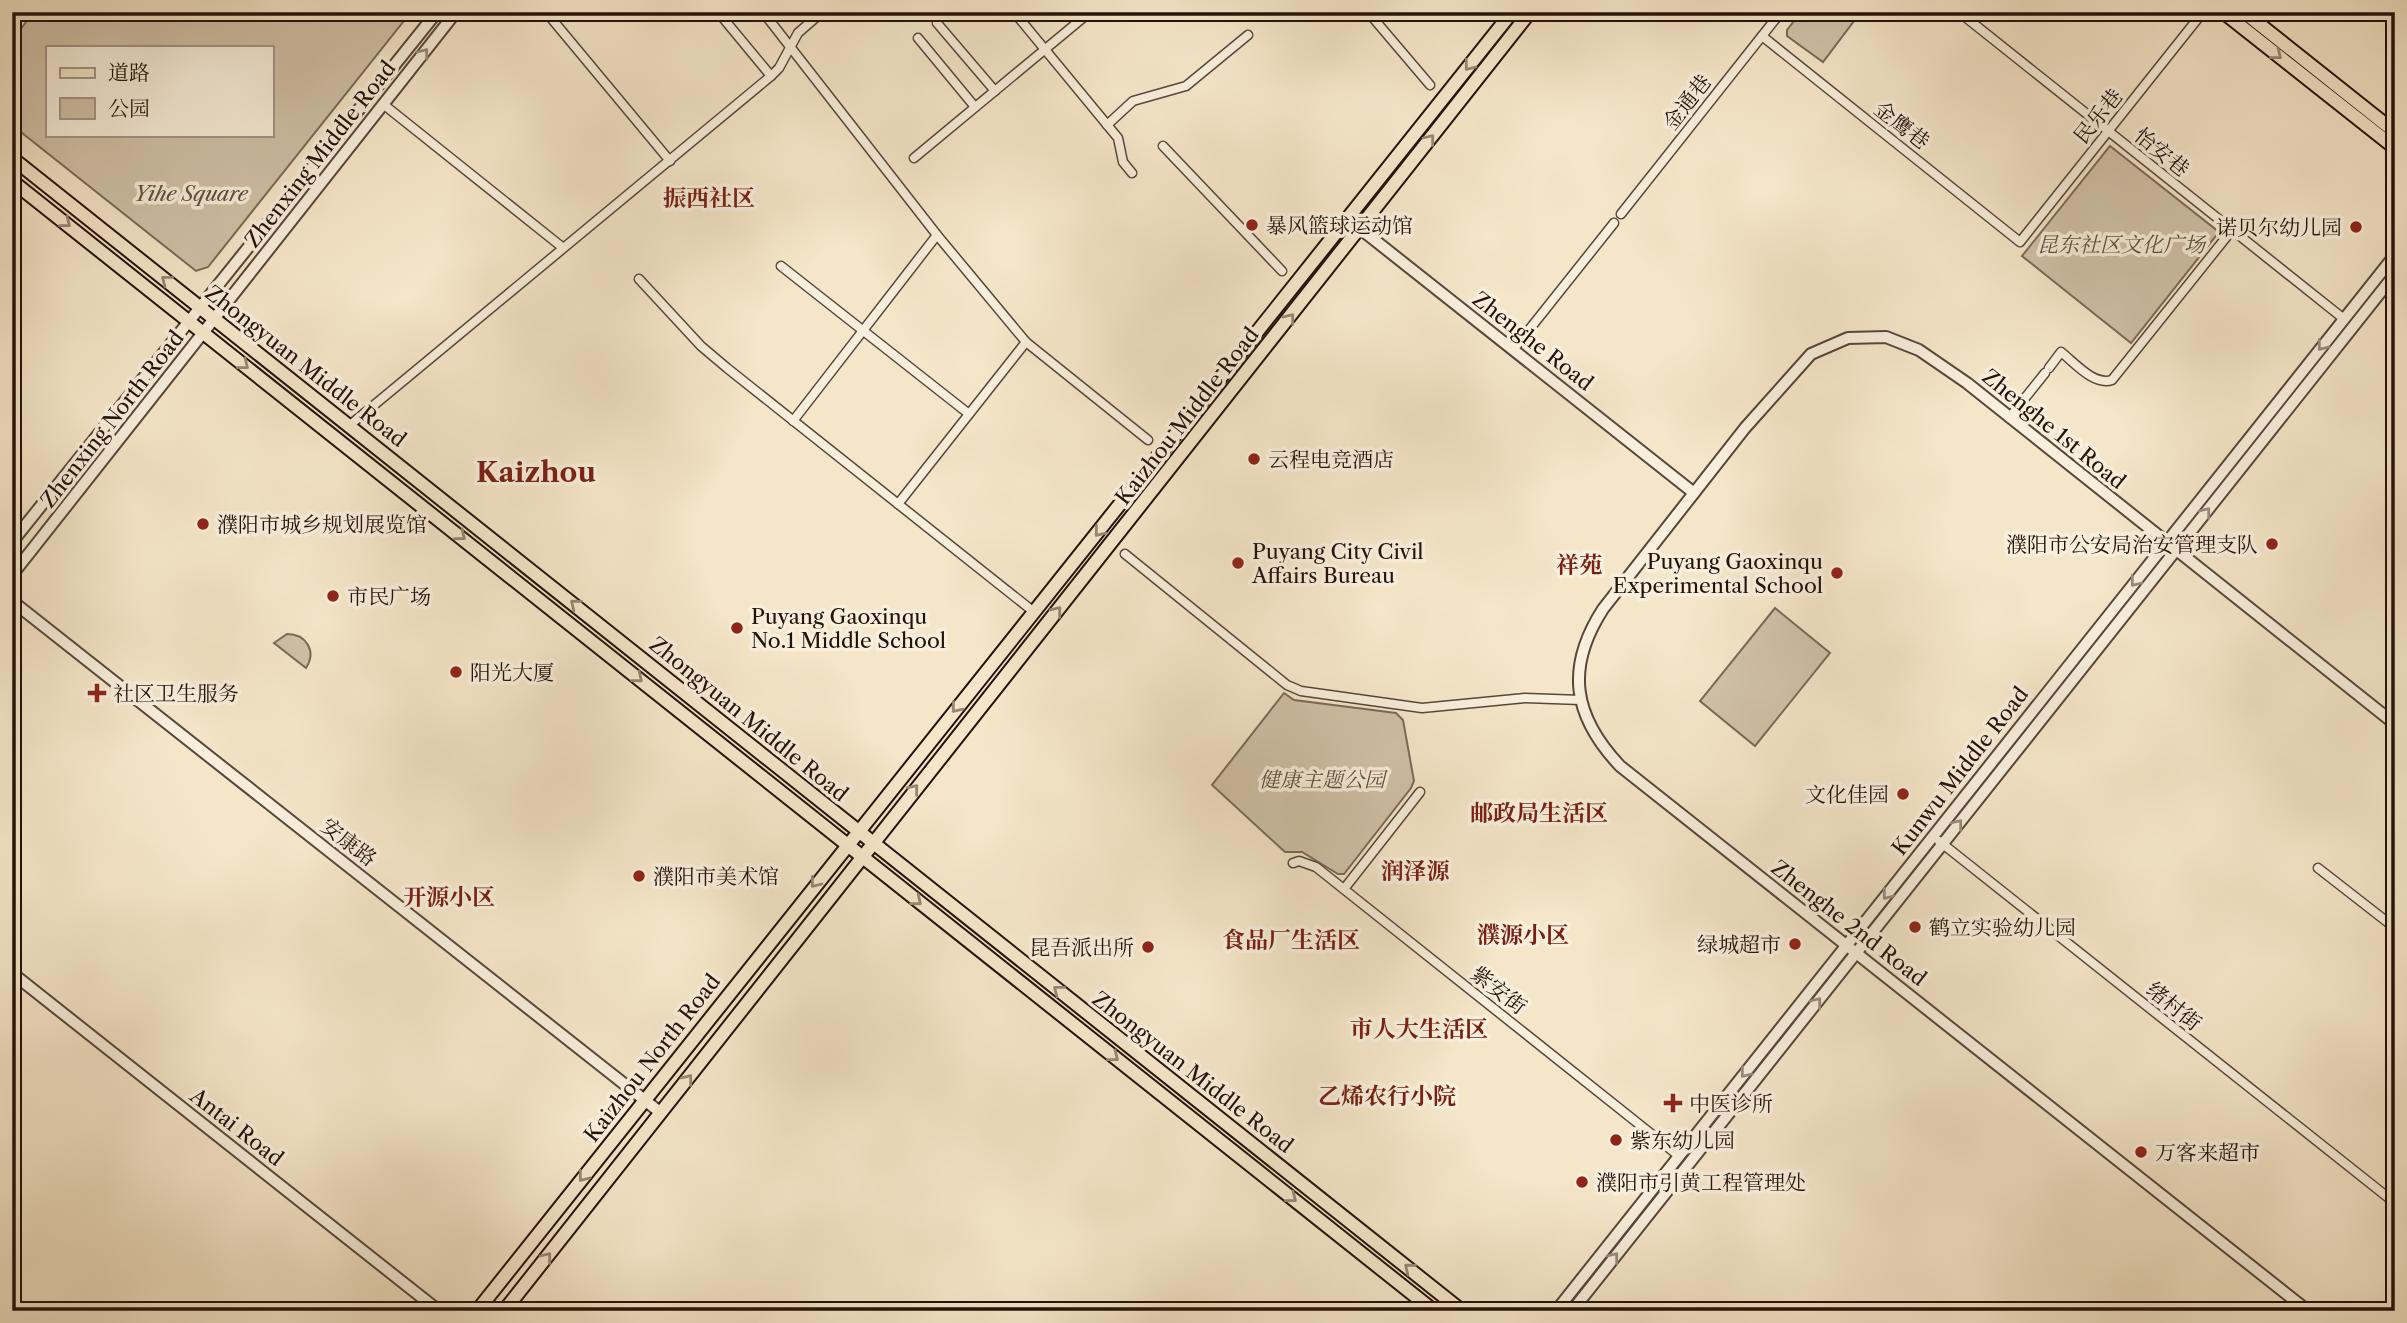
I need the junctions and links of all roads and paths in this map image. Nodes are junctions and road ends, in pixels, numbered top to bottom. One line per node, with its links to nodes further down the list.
1 (19, 12): 18 (street)
2 (437, 12): 53 (street, Zhenxing Middle Road)
3 (456, 12): 28 (street, Zhenxing Middle Road, one-way to 3)
4 (546, 12): 37 (street)
5 (718, 12): 25 (street)
6 (763, 12): 23 (street)
7 (821, 12): 23 (street)
8 (1014, 12): 24 (street)
9 (1090, 12): 24 (street)
10 (1368, 12): 26 (street)
11 (1512, 12): 41 (main road, Kaizhou Middle Road, one-way to 41)
12 (1530, 12): 43 (main road, Kaizhou Middle Road, one-way to 12)
13 (1781, 12): 21 (street, 金通巷)
14 (1959, 12): 31 (street, 怡安巷)
15 (2203, 12): 31 (street, 民乐巷)
16 (2223, 12): 34 (main road, one-way to 34)
17 (2244, 12): 32 (main road)
18 (12, 21)
19 (937, 23): 27 (street)
20 (1248, 35): 30 (street)
21 (1762, 36): 40 (street, 金通巷); 46 (street, 金鹰巷)
22 (918, 38): 29 (street)
23 (789, 45): 25 (street); 45 (street)
24 (1044, 50): 27 (street); 30 (street)
25 (771, 76): 37 (street)
26 (1430, 85)
27 (995, 91): 29 (street)
28 (383, 104): 47 (street); 54 (street, Zhenxing Middle Road)
29 (975, 107): 36 (street)
30 (1107, 125): 38 (street)
31 (2108, 131): 44 (street, 怡安巷); 46 (street, 民乐巷)
32 (2395, 132)
33 (1163, 146): 50 (street)
34 (2395, 148)
35 (12, 158): 53 (main road, Zhongyuan Middle Road, one-way to 35)
36 (914, 158)
37 (670, 161): 47 (street)
38 (1132, 173)
39 (12, 181): 56 (main road, Zhongyuan Middle Road, one-way to 56)
40 (1621, 214)
41 (1348, 219): 43 (street, Zhenghe Road); 74 (main road, Kaizhou Middle Road, one-way to 74)
42 (1614, 223): 60 (street)
43 (1360, 228): 60 (street, Zhenghe Road); 80 (main road, Kaizhou Middle Road, one-way to 43)
44 (2232, 230): 55 (street, 怡安巷); 62 (street)
45 (937, 235): 57 (street); 59 (street)
46 (2020, 242)
47 (562, 247): 64 (street)
48 (2395, 254): 55 (street, Kunwu Middle Road)
49 (781, 266): 57 (street)
50 (1282, 271)
51 (2395, 274): 70 (street, Kunwu Middle Road, one-way to 51)
52 (639, 279): 63 (street)
53 (201, 307): 54 (main road, Zhongyuan Middle Road); 56 (street, Zhenxing North Road)
54 (215, 319): 58 (street, Zhenxing North Road); 64 (main road, Zhongyuan Middle Road)
55 (2344, 319): 69 (street, Kunwu Middle Road, one-way to 69)
56 (189, 321): 58 (main road, Zhongyuan Middle Road); 68 (street, Zhenxing North Road)
57 (863, 332): 61 (street); 63 (street)
58 (204, 333): 72 (street, Zhenxing North Road); 81 (main road, Zhongyuan Middle Road, one-way to 81)
59 (1026, 342): 61 (street); 65 (street)
60 (1513, 350): 66 (street, Zhenghe Road)
61 (970, 414): 67 (street)
62 (2009, 418): 66 (street, Zhenghe 1st Road); 69 (street, Zhenghe 1st Road)
63 (793, 421): 67 (street)
64 (350, 425): 78 (main road, Zhongyuan Middle Road, one-way to 64)
65 (1148, 440)
66 (1694, 493): 75 (street, Zhenghe 2nd Road)
67 (898, 505): 74 (street)
68 (12, 542)
69 (2165, 544): 70 (street, Zhenghe 1st Road); 79 (street, Kunwu Middle Road, one-way to 79)
70 (2175, 551): 76 (street, Zhenghe 1st Road); 82 (street, Kunwu Middle Road, one-way to 70)
71 (1125, 554): 75 (street)
72 (12, 575)
73 (12, 601): 91 (street, 安康路)
74 (1034, 612): 78 (main road, Kaizhou Middle Road, one-way to 78)
75 (1580, 700): 88 (street, Zhenghe 2nd Road)
76 (2395, 724)
77 (1420, 792): 86 (street)
78 (858, 830): 80 (main road, Zhongyuan Middle Road); 81 (main road, Kaizhou North Road)
79 (1933, 836): 82 (street, 绪村街); 88 (street, Kunwu Middle Road, one-way to 88)
80 (874, 843): 83 (main road, Kaizhou North Road); 99 (main road, Zhongyuan Middle Road, one-way to 80)
81 (846, 844): 83 (main road, Zhongyuan Middle Road); 91 (main road, Kaizhou North Road, one-way to 91)
82 (1942, 844): 89 (street, Kunwu Middle Road); 94 (street, 绪村街)
83 (863, 858): 92 (main road, Kaizhou North Road, one-way to 83); 98 (main road, Zhongyuan Middle Road, one-way to 98)
84 (1293, 863): 86 (street, 紫安街)
85 (2318, 868): 87 (street)
86 (1344, 889): 93 (street, 紫安街)
87 (2395, 928)
88 (1846, 946): 89 (street, Zhenghe 2nd Road); 93 (street, Kunwu Middle Road, one-way to 93)
89 (1856, 953): 101 (street, Kunwu Middle Road, one-way to 89); 102 (street, Zhenghe 2nd Road)
90 (12, 973): 95 (street, Antai Road)
91 (644, 1100): 92 (street, 安康路); 96 (main road, Kaizhou North Road, one-way to 96)
92 (661, 1113): 97 (main road, Kaizhou North Road, one-way to 92)
93 (1679, 1156): 100 (street, Kunwu Middle Road)
94 (2395, 1203)
95 (439, 1311)
96 (477, 1311)
97 (504, 1311)
98 (1434, 1311)
99 (1462, 1311)
100 (1556, 1311)
101 (1572, 1311)
102 (2308, 1311)

